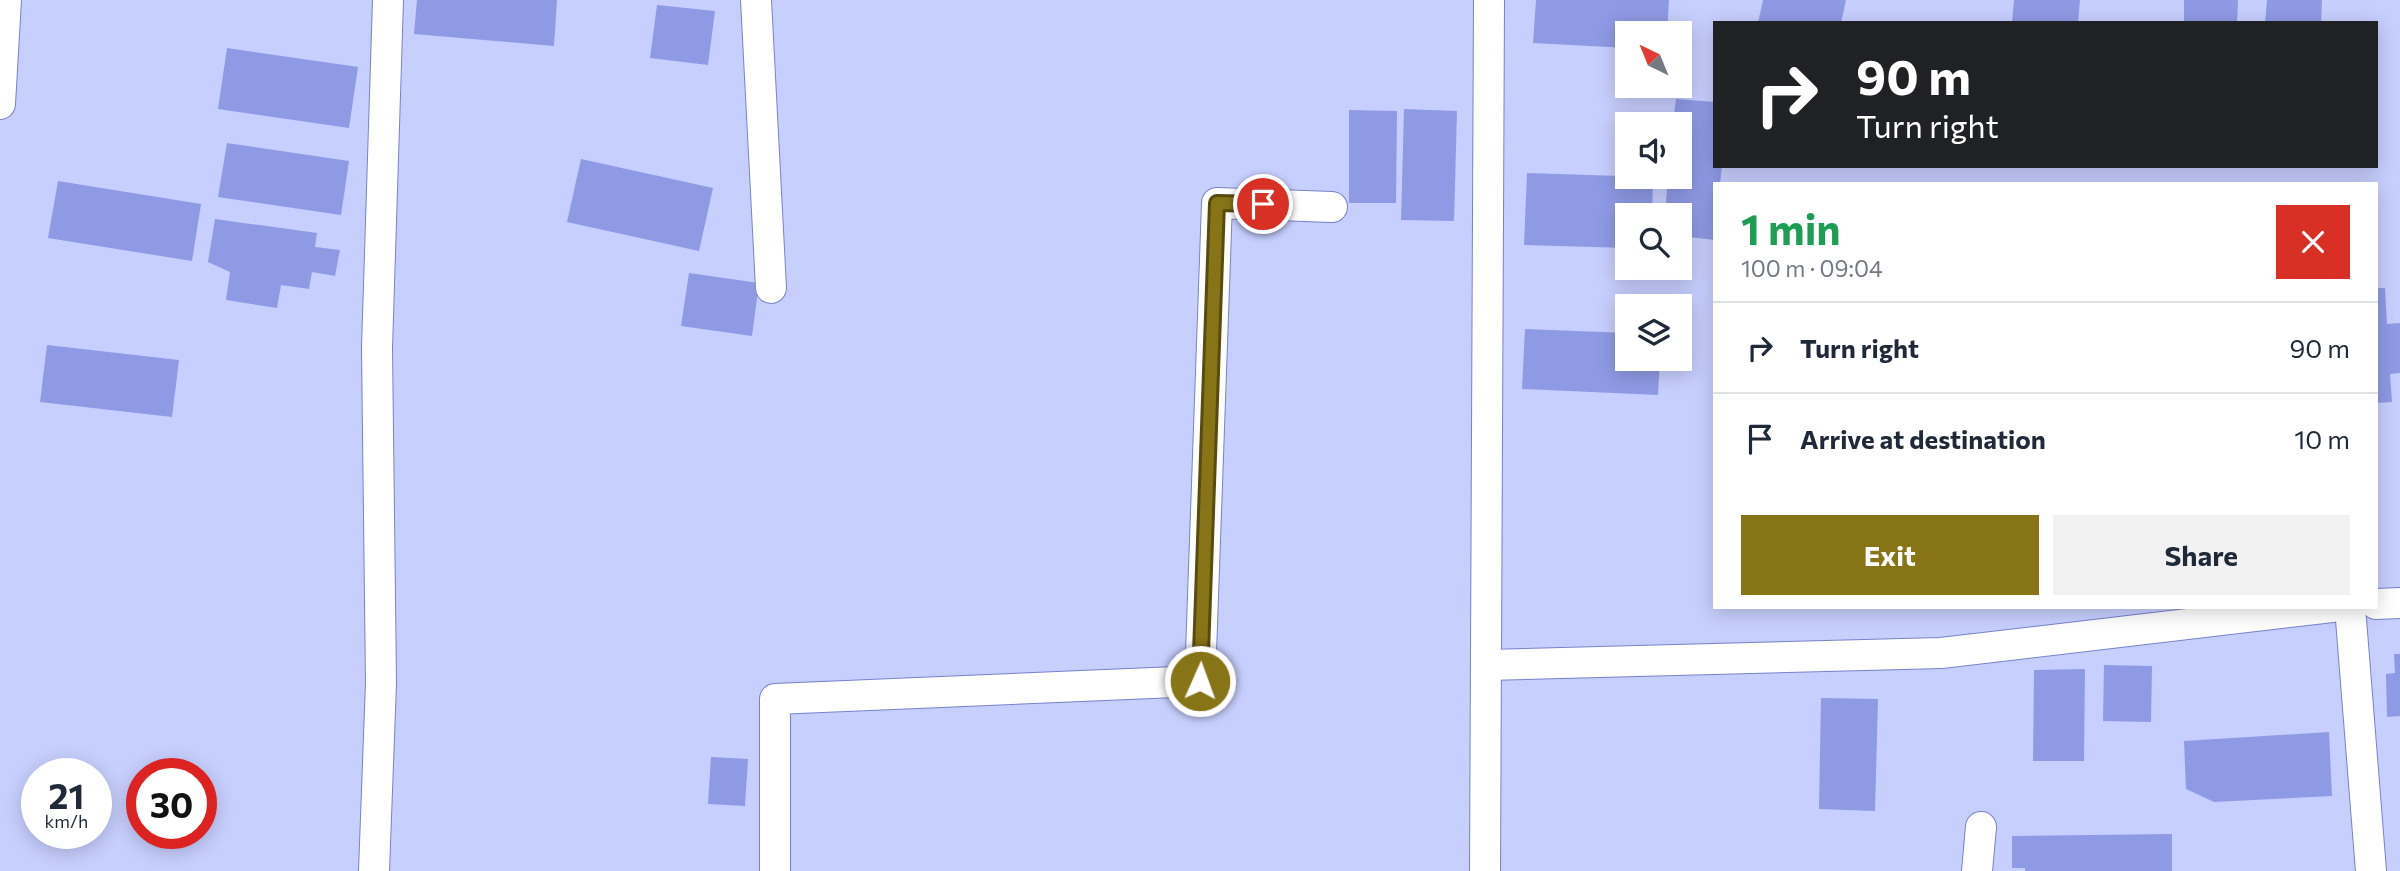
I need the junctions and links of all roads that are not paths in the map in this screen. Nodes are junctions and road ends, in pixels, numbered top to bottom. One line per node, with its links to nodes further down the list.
1 (6, 0): 5 (street)
2 (388, 0): 14 (street)
3 (756, 0): 7 (street)
4 (1489, 0): 12 (street)
5 (0, 104)
6 (1332, 206): 15 (street)
7 (771, 288)
8 (2400, 603): 9 (street)
9 (2378, 604)
10 (2315, 609): 12 (street)
11 (2350, 609): 18 (street)
12 (1487, 665): 16 (street)
13 (1981, 827): 17 (street)
14 (374, 871)
15 (775, 871)
16 (1485, 871)
17 (1978, 871)
18 (2371, 871)

